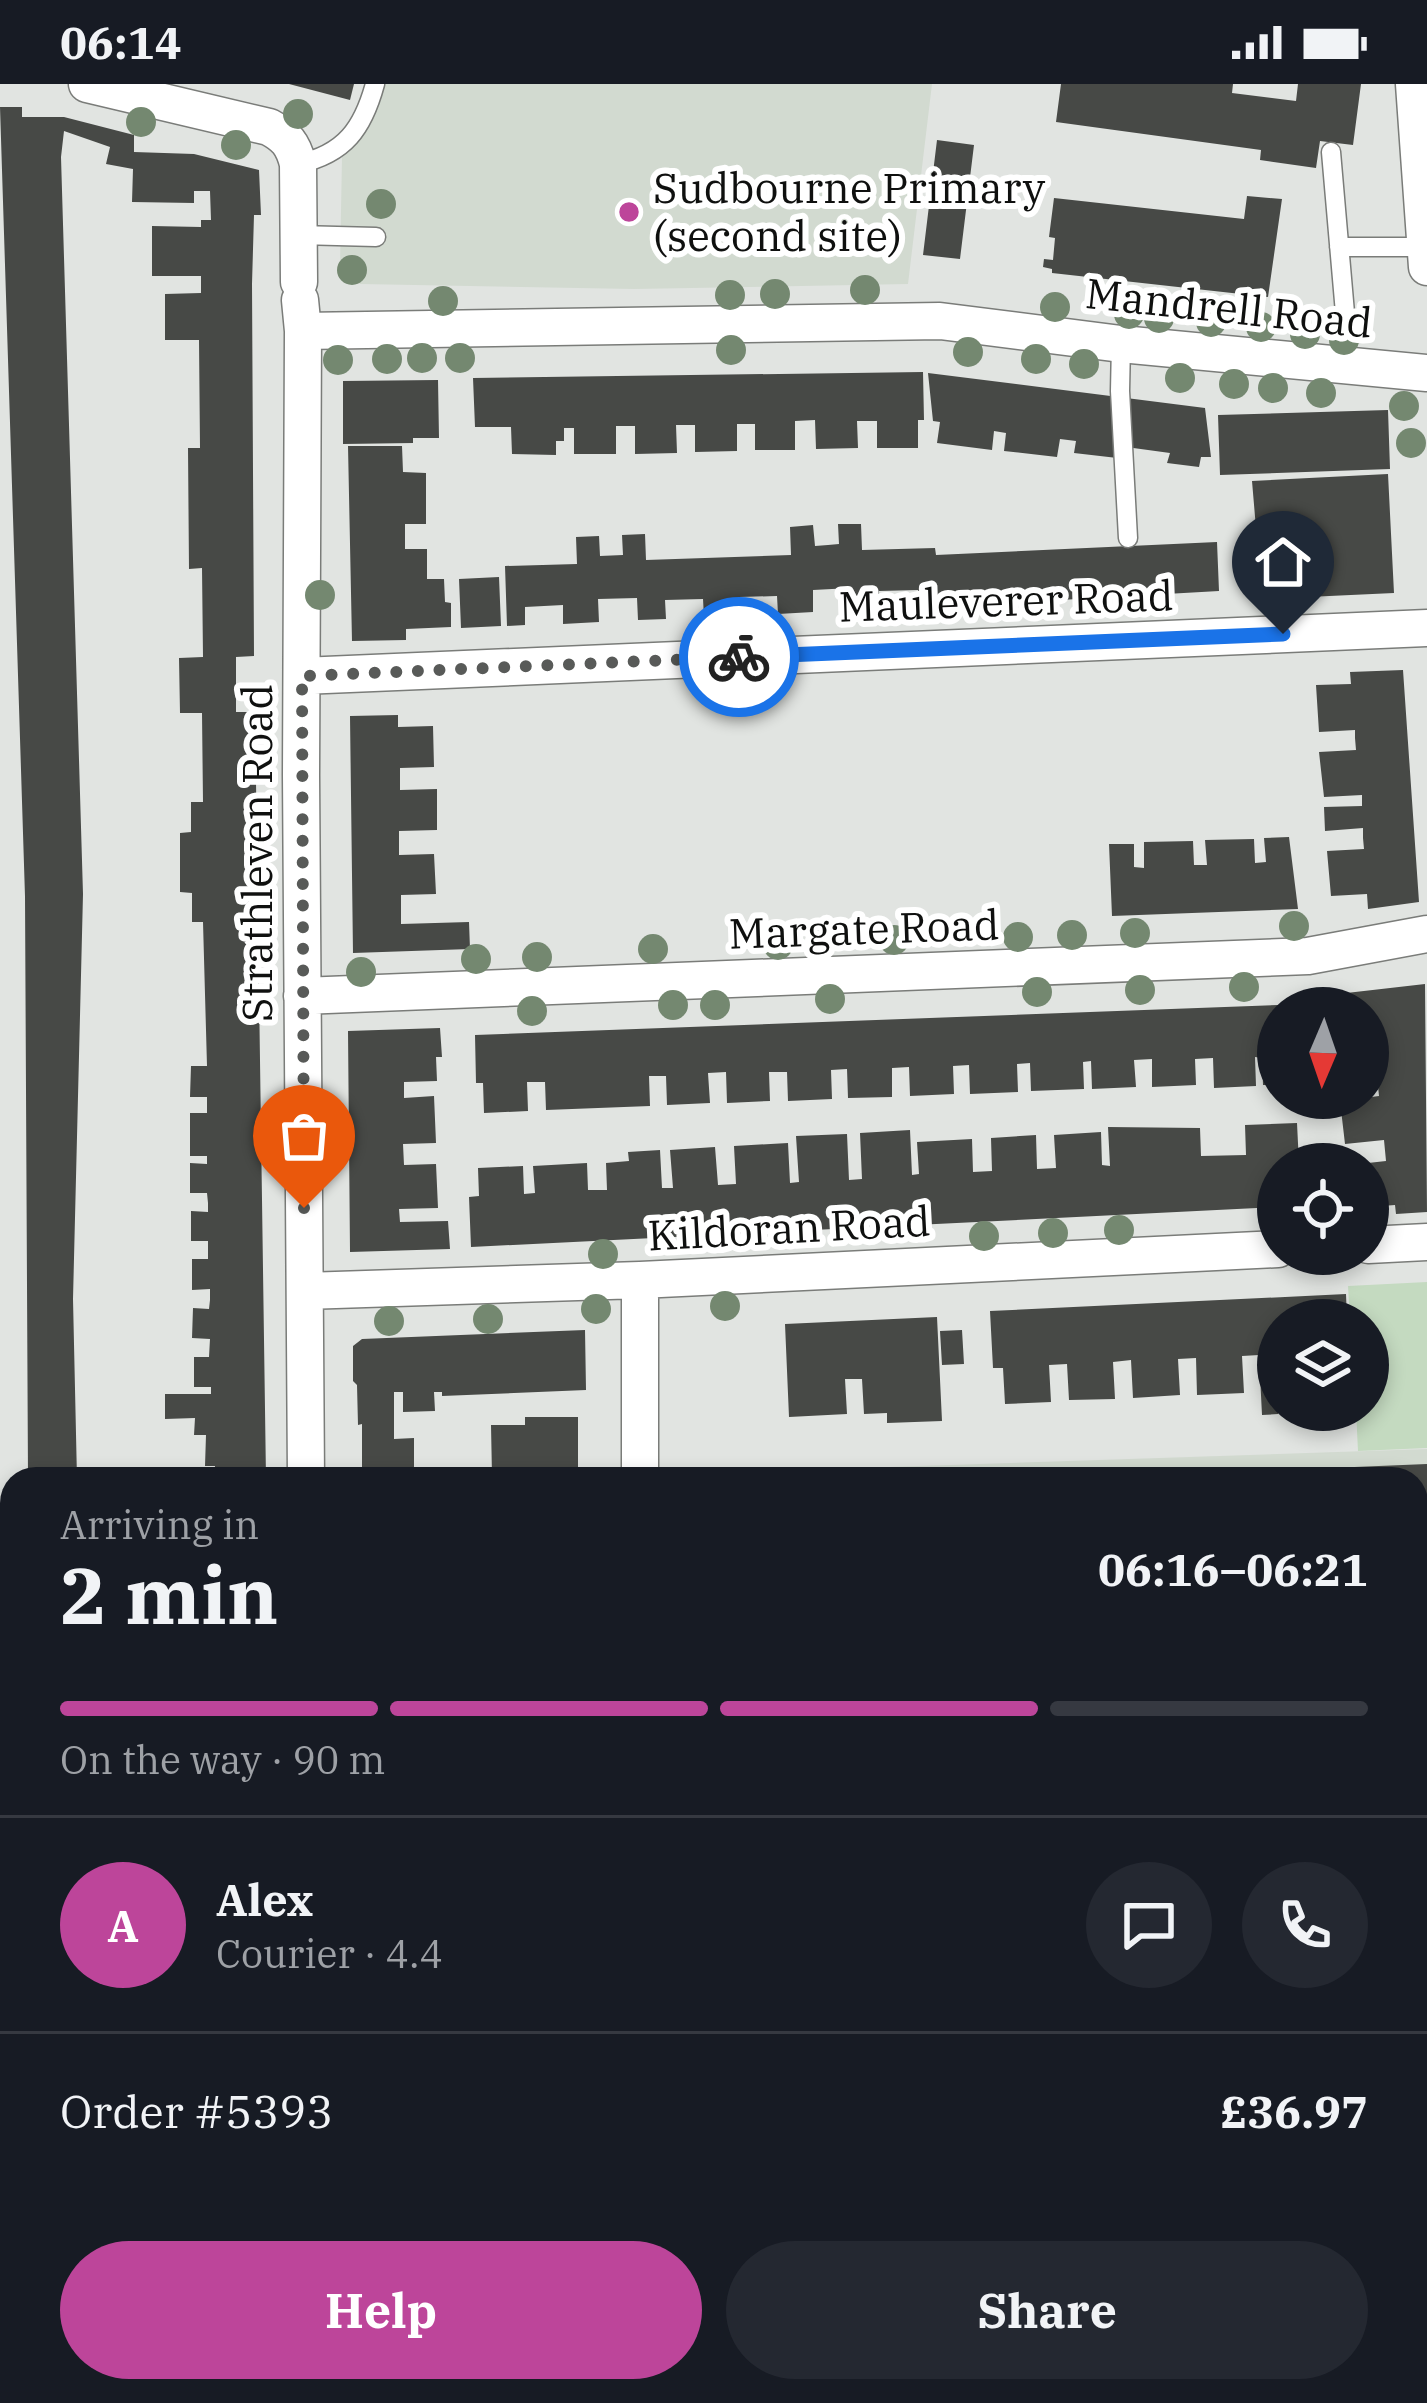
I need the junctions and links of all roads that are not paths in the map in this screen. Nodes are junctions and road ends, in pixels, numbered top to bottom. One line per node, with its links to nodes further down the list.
1 (87, 84): 5 (street)
2 (376, 84): 5 (lane)
3 (1414, 84): 9 (street)
4 (1331, 152): 8 (lane)
5 (298, 164): 6 (street, Strathleven Road)
6 (298, 236): 7 (lane); 11 (street, Strathleven Road)
7 (376, 237)
8 (1339, 247): 9 (lane); 12 (lane)
9 (1426, 247): 10 (street)
10 (1427, 267)
11 (301, 304): 13 (street, Mandrell Road); 17 (street, Strathleven Road)
12 (1345, 314)
13 (1121, 344): 14 (street, Mandrell Road); 15 (lane)
14 (1427, 373)
15 (1128, 538)
16 (1427, 628): 17 (street, Mauleverer Road)
17 (302, 676): 19 (street, Strathleven Road)
18 (1427, 934): 19 (street, Margate Road)
19 (302, 996): 24 (street, Strathleven Road)
20 (1427, 1242): 21 (street)
21 (1389, 1244)
22 (1257, 1250): 23 (street, Kildoran Road)
23 (640, 1280): 24 (street, Kildoran Road); 26 (street)
24 (305, 1291): 25 (street, Strathleven Road)
25 (306, 1467)
26 (640, 1467)

